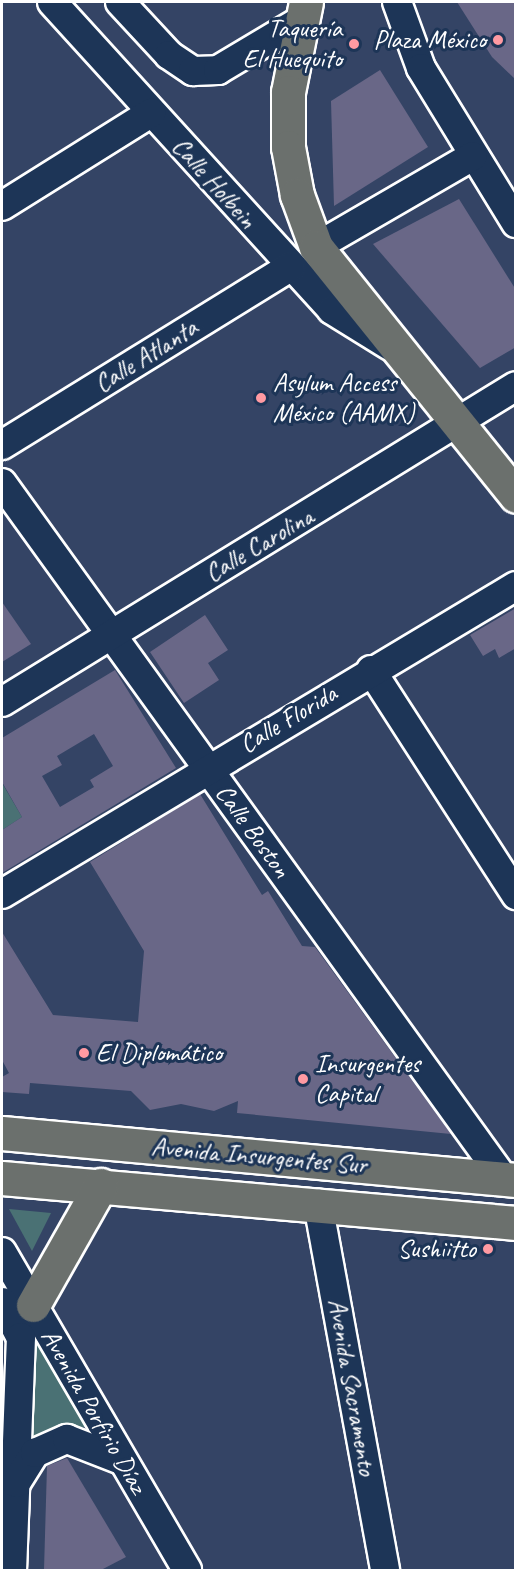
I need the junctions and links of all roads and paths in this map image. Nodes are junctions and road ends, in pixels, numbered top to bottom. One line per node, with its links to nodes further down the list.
1 (52, 2): 5 (street, Calle Holbein)
2 (120, 2): 4 (street)
3 (398, 2): 6 (street)
4 (304, 11): 9 (main road, Calle Holbein)
5 (151, 113): 7 (street); 10 (street, Calle Holbein)
6 (473, 156): 8 (street); 9 (street)
7 (2, 206)
8 (516, 224)
9 (316, 247): 11 (main road, Calle Holbein)
10 (290, 267): 11 (street, Calle Holbein); 14 (street, Calle Atlanta)
11 (390, 346): 13 (main road, Calle Holbein)
12 (516, 386): 13 (street, Calle Carolina)
13 (462, 423): 16 (main road, Calle Holbein); 18 (street, Calle Carolina)
14 (2, 445)
15 (2, 483): 18 (street, Calle Boston)
16 (516, 496)
17 (516, 586): 19 (street, Calle Florida)
18 (110, 634): 20 (street, Calle Carolina); 21 (street, Calle Boston)
19 (371, 670): 21 (street, Calle Florida); 23 (street)
20 (2, 702)
21 (207, 767): 22 (street, Calle Florida); 26 (street, Calle Boston)
22 (2, 894)
23 (516, 895)
24 (2, 1133): 26 (main road, Avenida Insurgentes Sur)
25 (2, 1178): 27 (main road, Avenida Insurgentes Sur)
26 (510, 1179)
27 (101, 1185): 28 (main road, Avenida Insurgentes Sur); 31 (main road)
28 (318, 1204): 29 (main road, Avenida Insurgentes Sur); 37 (street, Avenida Sacramento)
29 (516, 1223)
30 (2, 1252): 31 (street, Avenida Porfirio Díaz)
31 (13, 1314): 32 (street); 33 (street, Avenida Porfirio Díaz)
32 (9, 1457): 34 (street)
33 (121, 1460): 34 (street); 36 (street, Avenida Porfirio Díaz)
34 (14, 1488): 35 (street)
35 (9, 1555)
36 (187, 1570)
37 (385, 1570)

